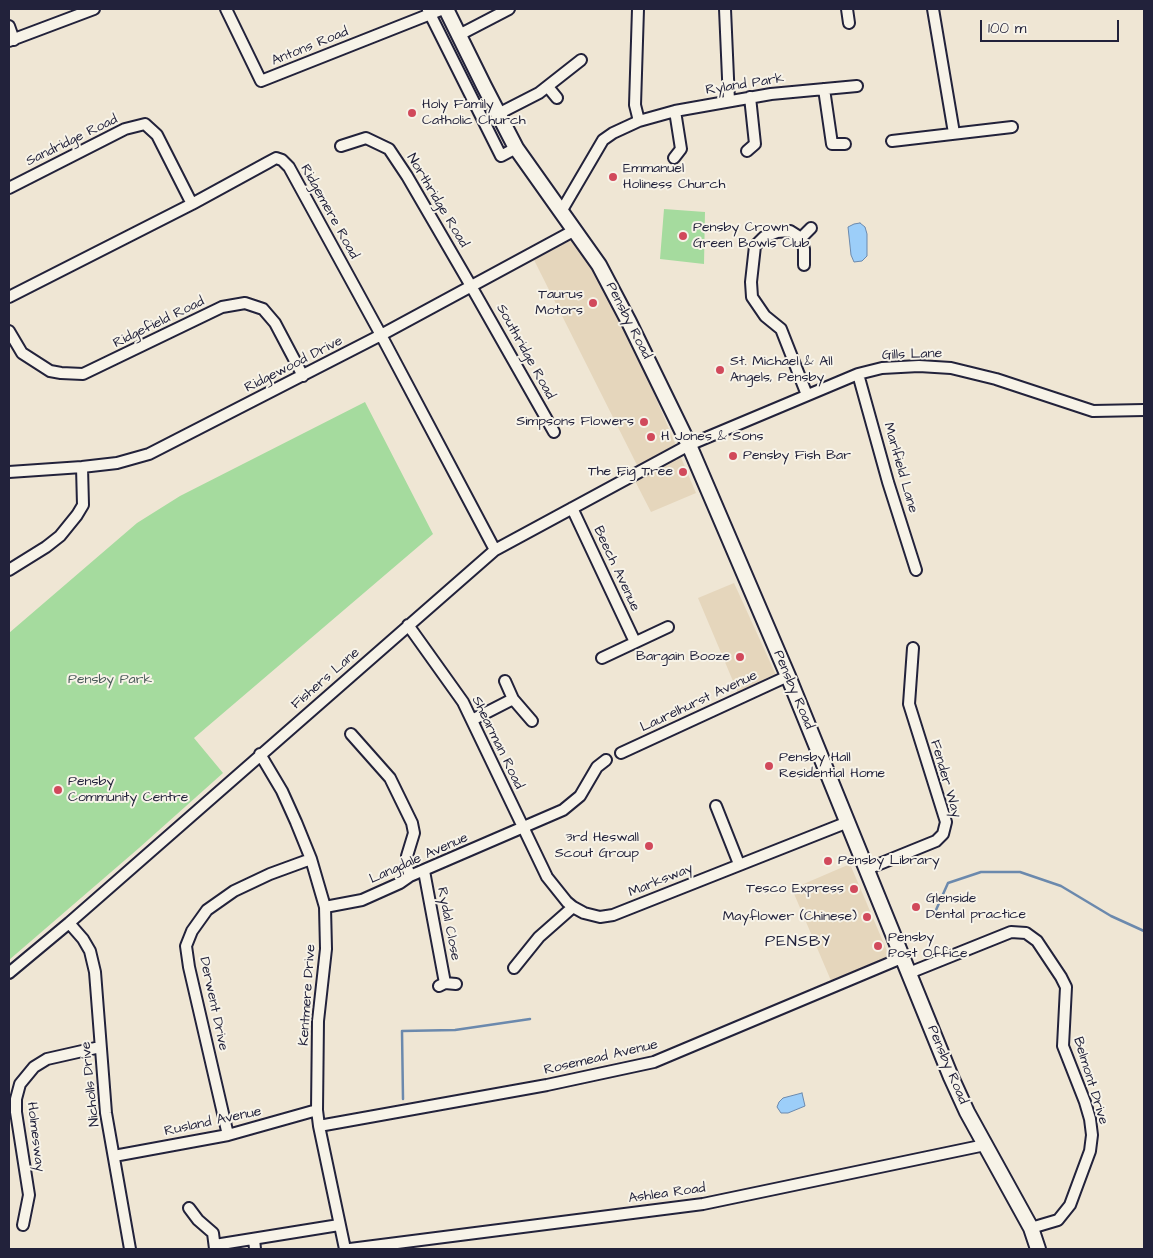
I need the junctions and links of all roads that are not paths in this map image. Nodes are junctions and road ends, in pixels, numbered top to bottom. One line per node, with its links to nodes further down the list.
1 (94, 9): 13 (street)
2 (226, 9): 9 (street, Antons Road)
3 (444, 9): 9 (street, Antons Road); 12 (main road, Pensby Road)
4 (509, 9): 12 (street)
5 (638, 9): 25 (street)
6 (725, 9): 22 (street)
7 (847, 9): 10 (street)
8 (933, 9): 27 (street)
9 (429, 11): 19 (street)
10 (849, 22)
11 (9, 26): 13 (street)
12 (459, 35): 15 (main road, Pensby Road)
13 (11, 41)
14 (581, 60): 17 (street)
15 (484, 86): 19 (street); 24 (main road, Pensby Road)
16 (857, 86): 18 (street, Ryland Park)
17 (548, 87): 21 (street); 24 (street)
18 (824, 90): 20 (street, Ryland Park); 29 (street)
19 (469, 92): 32 (street)
20 (750, 97): 22 (street, Ryland Park); 31 (street)
21 (557, 98)
22 (729, 101): 23 (street, Ryland Park)
23 (675, 111): 25 (street, Ryland Park); 33 (street)
24 (498, 114): 32 (main road, Pensby Road)
25 (639, 121): 36 (street, Ryland Park)
26 (1012, 127): 27 (street)
27 (954, 133): 28 (street)
28 (892, 141)
29 (845, 144)
30 (340, 146): 41 (street, Northridge Road)
31 (756, 147)
32 (516, 148): 36 (main road, Pensby Road)
33 (674, 158)
34 (9, 188): 35 (street, Sandridge Road)
35 (192, 204): 42 (street, Ridgemere Road); 44 (street, Ridgemere Road)
36 (562, 210): 38 (main road, Pensby Road)
37 (811, 228): 39 (street)
38 (575, 230): 41 (street, Ridgewood Drive); 50 (main road, Pensby Road)
39 (802, 238): 40 (street); 47 (street)
40 (804, 265)
41 (471, 286): 44 (street, Ridgewood Drive); 49 (street, Southridge Road)
42 (9, 297)
43 (9, 331): 46 (street, Ridgefield Road)
44 (380, 335): 46 (street, Ridgewood Drive); 54 (street, Ridgemere Road)
45 (858, 374): 47 (street, Gills Lane); 48 (street, Gills Lane); 56 (street, Marlfield Lane)
46 (303, 376): 51 (street, Ridgewood Drive)
47 (806, 395): 50 (street, Gills Lane)
48 (1144, 410)
49 (554, 432)
50 (689, 445): 53 (street, Fishers Lane); 62 (main road, Pensby Road)
51 (82, 467): 52 (street, Ridgewood Drive); 55 (street)
52 (9, 472)
53 (572, 508): 54 (street, Fishers Lane); 59 (street, Beech Avenue)
54 (494, 550): 57 (street, Fishers Lane)
55 (9, 570)
56 (916, 570)
57 (408, 625): 65 (street, Shearman Road); 69 (street, Fishers Lane)
58 (668, 627): 59 (street)
59 (635, 642): 61 (street)
60 (913, 648): 76 (street, Fender Way)
61 (602, 658)
62 (788, 676): 68 (street, Laurelhurst Avenue); 72 (main road, Pensby Road)
63 (505, 681): 64 (street)
64 (513, 699): 65 (street); 66 (street)
65 (472, 720): 73 (street, Shearman Road)
66 (532, 721)
67 (351, 734): 78 (street)
68 (620, 753)
69 (260, 754): 74 (street, Kentmere Drive); 81 (street, Fishers Lane)
70 (606, 760): 73 (street)
71 (716, 806): 75 (street)
72 (848, 822): 75 (street, Marksway); 76 (main road, Pensby Road)
73 (522, 828): 77 (street, Langdale Avenue); 80 (street, Marksway)
74 (311, 859): 79 (street, Kentmere Drive); 90 (street, Derwent Drive)
75 (739, 864): 80 (street, Marksway)
76 (867, 869): 82 (main road, Pensby Road)
77 (424, 871): 78 (street, Langdale Avenue); 86 (street, Rydal Close)
78 (410, 876): 79 (street, Langdale Avenue)
79 (325, 907): 88 (street, Kentmere Drive)
80 (574, 907): 83 (street)
81 (69, 922): 84 (street, Fishers Lane); 87 (street, Nicholls Drive)
82 (904, 957): 85 (main road, Pensby Road); 89 (street, Rosemead Avenue)
83 (514, 968)
84 (9, 972)
85 (910, 973): 91 (main road, Pensby Road); 96 (street, Belmont Drive)
86 (447, 984)
87 (100, 1046): 92 (street, Nicholls Drive); 95 (street, Holmesway)
88 (317, 1110): 89 (street, Kentmere Drive); 90 (street, Rusland Avenue)
89 (319, 1126): 94 (street, Kentmere Drive)
90 (228, 1135): 92 (street, Rusland Avenue)
91 (985, 1145): 96 (main road, Pensby Road); 101 (street, Ashlea Road)
92 (114, 1156): 99 (street, Nicholls Drive)
93 (189, 1208): 98 (street)
94 (339, 1225): 97 (street); 100 (street, Kentmere Drive)
95 (23, 1226)
96 (1031, 1228): 102 (main road, Pensby Road)
97 (254, 1244): 98 (street)
98 (215, 1247)
99 (130, 1249)
100 (345, 1249)
101 (350, 1249)
102 (1038, 1249)

